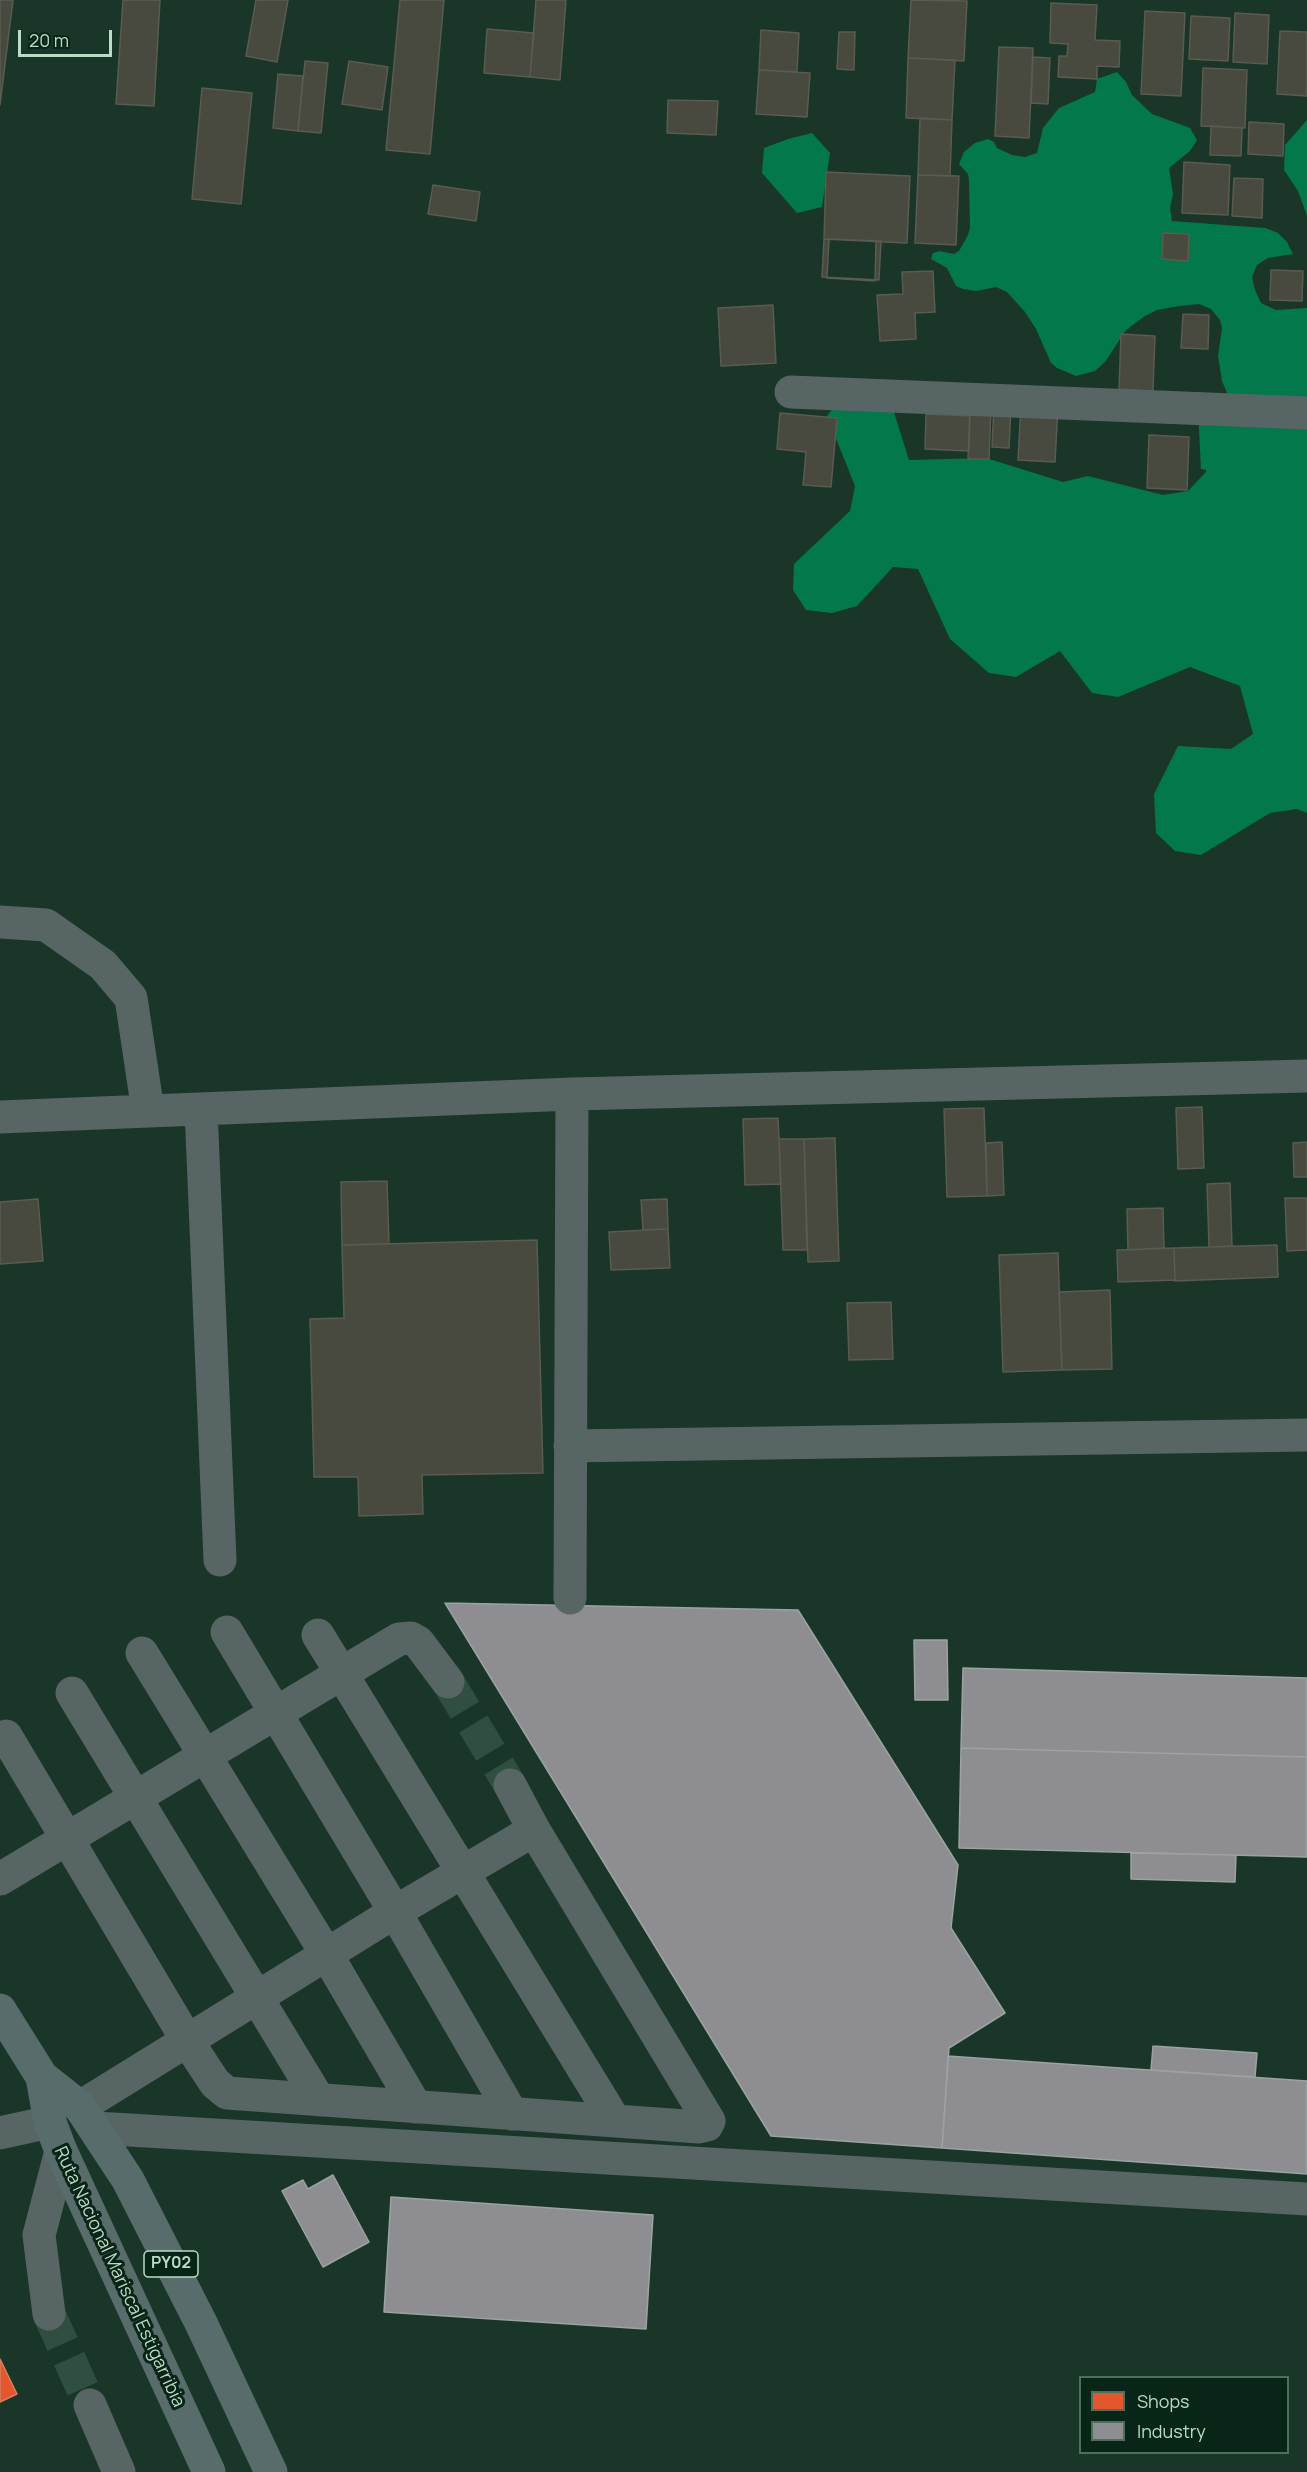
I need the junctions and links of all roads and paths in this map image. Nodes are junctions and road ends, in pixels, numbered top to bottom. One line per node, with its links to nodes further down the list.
1 (791, 392): 2 (street)
2 (1307, 413)
3 (0, 922): 7 (street)
4 (1307, 1076): 5 (street)
5 (572, 1094): 6 (street); 10 (street)
6 (201, 1109): 7 (street); 11 (street)
7 (148, 1111): 8 (street)
8 (0, 1117)
9 (1307, 1435): 10 (street)
10 (570, 1446): 12 (street)
11 (220, 1560)
12 (570, 1598)
13 (227, 1632): 19 (street)
14 (318, 1635): 16 (street)
15 (142, 1653): 21 (street)
16 (341, 1674): 17 (street); 19 (street); 26 (street)
17 (448, 1682)
18 (72, 1693): 23 (street)
19 (276, 1713): 21 (street); 28 (street)
20 (6, 1736): 25 (street)
21 (204, 1756): 23 (street); 29 (street)
22 (510, 1785): 24 (street)
23 (134, 1798): 25 (street); 30 (street)
24 (534, 1830): 26 (street); 38 (street)
25 (67, 1839): 27 (street); 32 (street)
26 (461, 1872): 28 (street); 38 (street)
27 (0, 1879)
28 (395, 1912): 29 (street); 36 (street)
29 (327, 1955): 30 (street); 35 (street)
30 (258, 1998): 32 (street); 34 (street)
31 (0, 2010): 33 (main road, Ruta Nacional Mariscal Estigarribia / PY02)
32 (188, 2042): 34 (street); 37 (street)
33 (42, 2077): 37 (main road, Ruta Nacional Mariscal Estigarribia / PY02); 40 (main road, Ruta Nacional Mariscal Estigarribia / PY02)
34 (319, 2100): 35 (street)
35 (416, 2107): 36 (street)
36 (512, 2114): 38 (street)
37 (88, 2118): 41 (street); 46 (main road, Ruta Nacional Mariscal Estigarribia / PY02)
38 (615, 2121)
39 (0, 2133): 40 (street)
40 (55, 2137): 42 (street); 45 (main road, Ruta Nacional Mariscal Estigarribia / PY02)
41 (1307, 2199)
42 (49, 2314)
43 (90, 2405): 44 (street)
44 (119, 2472)
45 (209, 2472)
46 (271, 2472)

